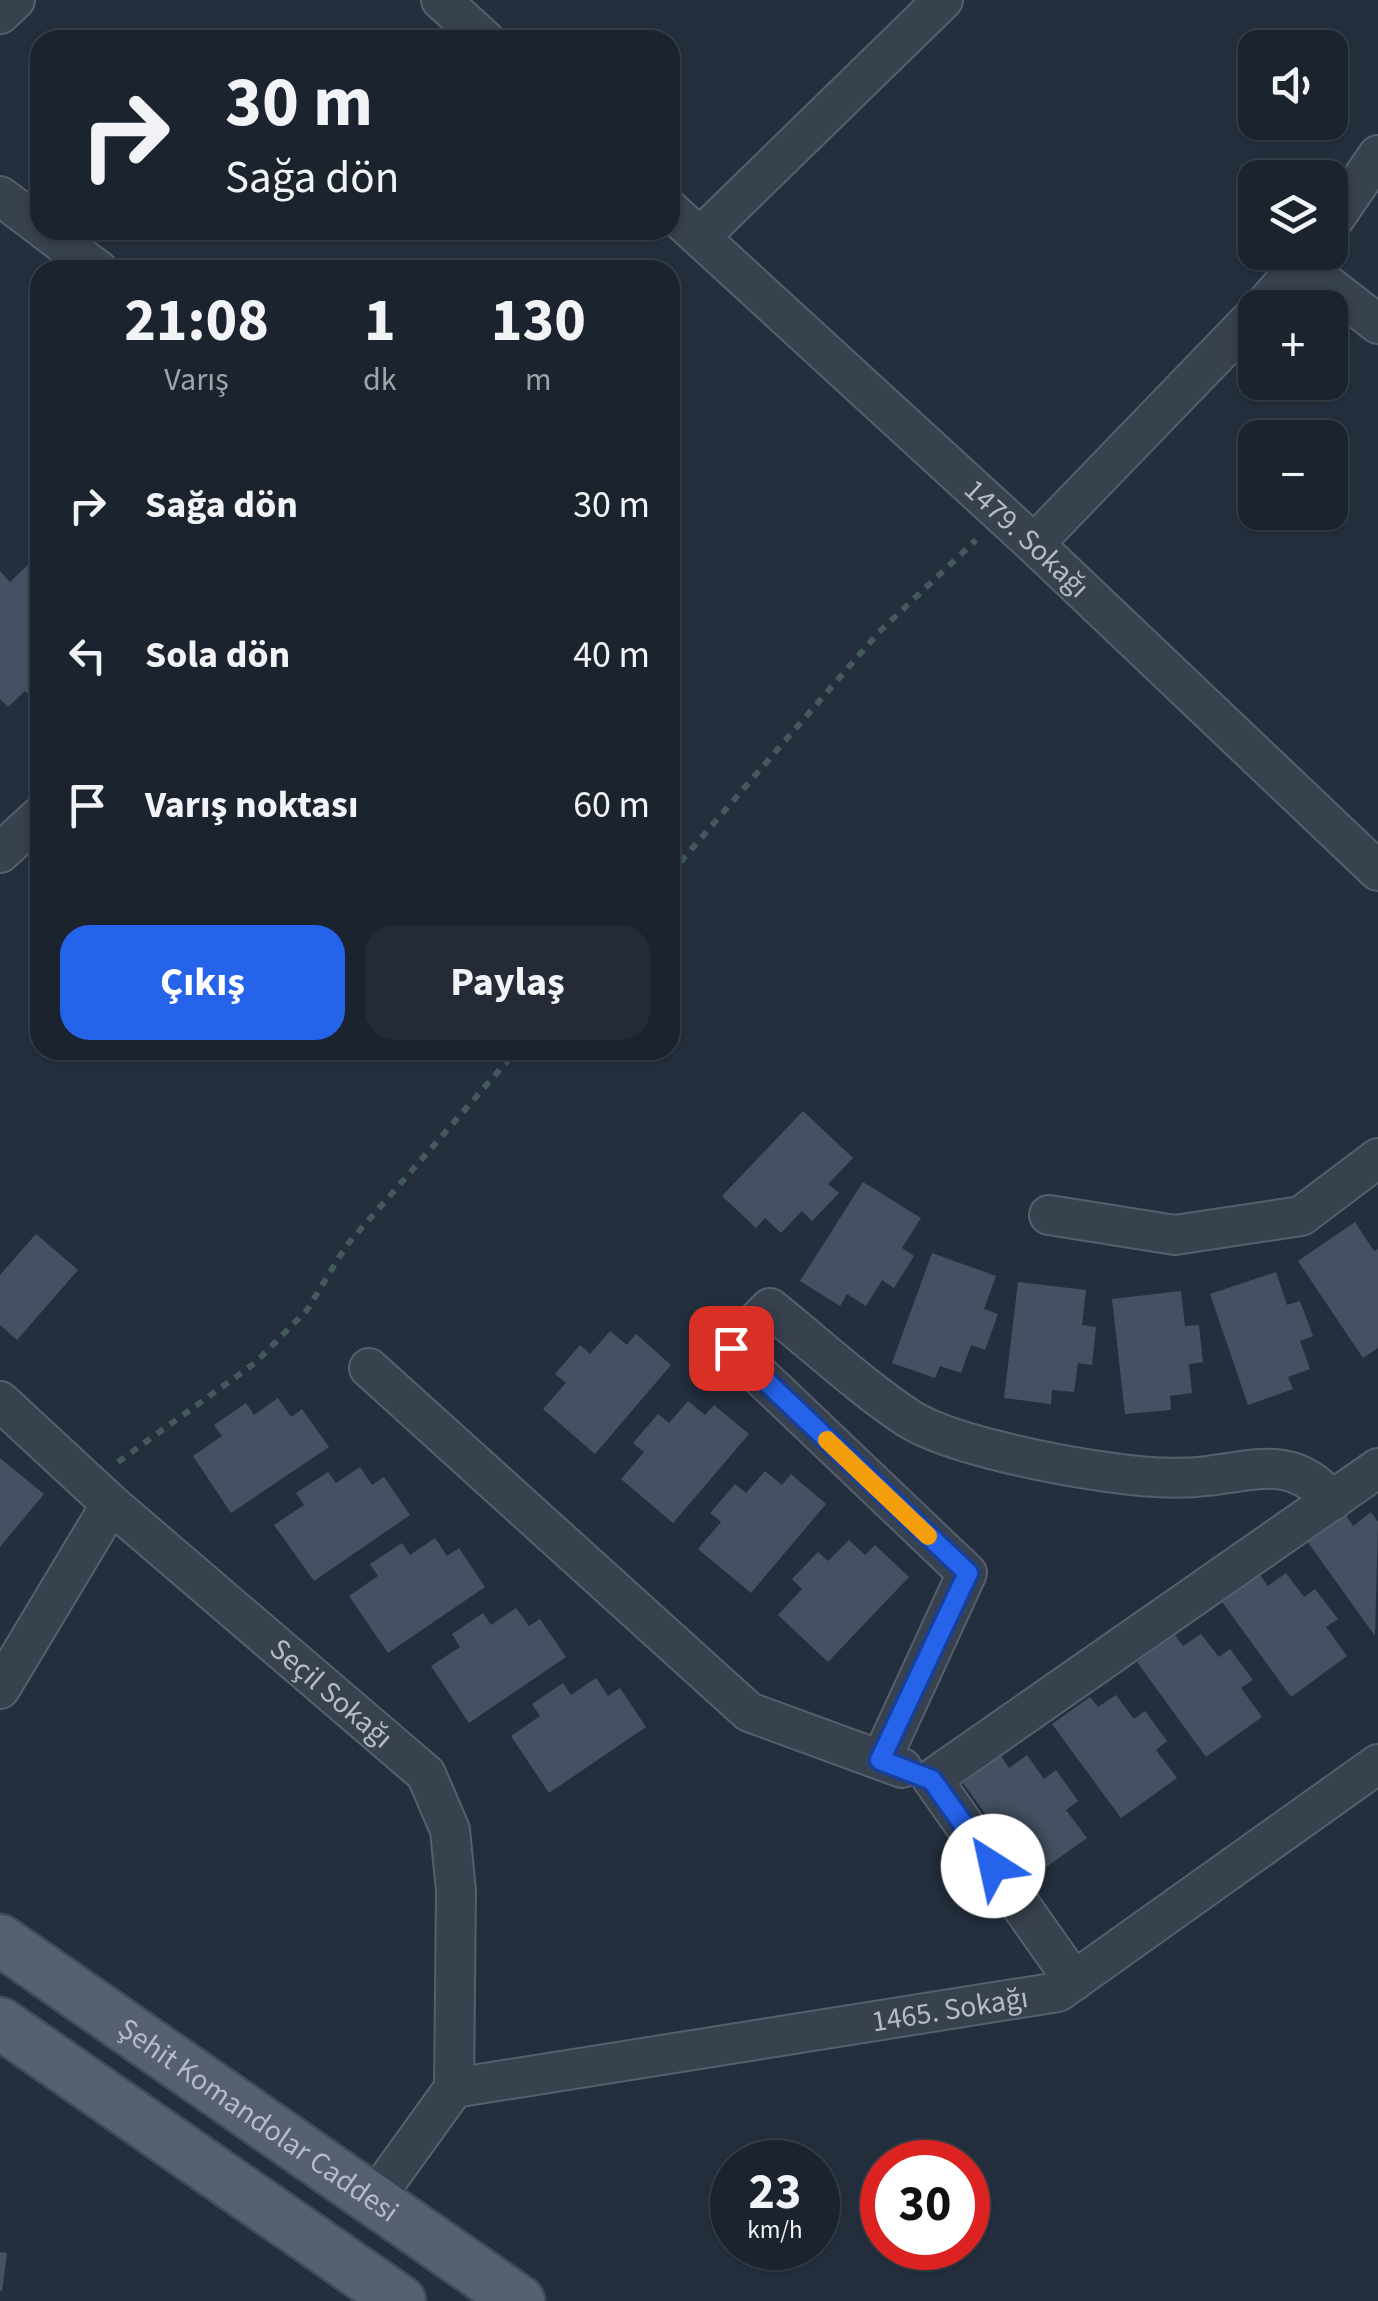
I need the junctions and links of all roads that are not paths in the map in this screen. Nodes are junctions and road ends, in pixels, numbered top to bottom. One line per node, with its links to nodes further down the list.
1 (15, 0): 4 (street)
2 (441, 0): 5 (street)
3 (943, 0): 11 (street)
4 (0, 14)
5 (474, 30)
6 (1378, 155): 8 (street)
7 (0, 196): 9 (street)
8 (1348, 199)
9 (30, 219)
10 (680, 219): 11 (street, 1479. Sokağı)
11 (700, 238): 19 (street, 1479. Sokağı)
12 (58, 240): 13 (street)
13 (85, 260)
14 (1297, 270): 16 (street)
15 (1319, 270): 17 (street)
16 (1279, 290)
17 (1378, 324)
18 (1238, 332): 19 (street)
19 (1034, 544): 22 (street, 1479. Sokağı)
20 (30, 825): 21 (street)
21 (0, 853)
22 (1378, 872)
23 (1378, 1158): 24 (street)
24 (1048, 1214)
25 (369, 1368): 31 (street)
26 (0, 1402): 28 (street, Seçil Sokağı)
27 (1378, 1468): 29 (street)
28 (100, 1494): 30 (street); 37 (street, Seçil Sokağı)
29 (1332, 1500): 31 (street); 33 (street)
30 (0, 1689)
31 (880, 1760): 33 (street)
32 (1374, 1774): 35 (street, 1465. Sokağı)
33 (932, 1780): 35 (street)
34 (0, 1940): 38 (main road, Şehit Komandolar Caddesi)
35 (1074, 1981): 37 (street, 1465. Sokağı)
36 (0, 2023): 39 (main road)
37 (454, 2088): 38 (street)
38 (374, 2199): 40 (main road, Şehit Komandolar Caddesi)
39 (400, 2301)
40 (519, 2301)

